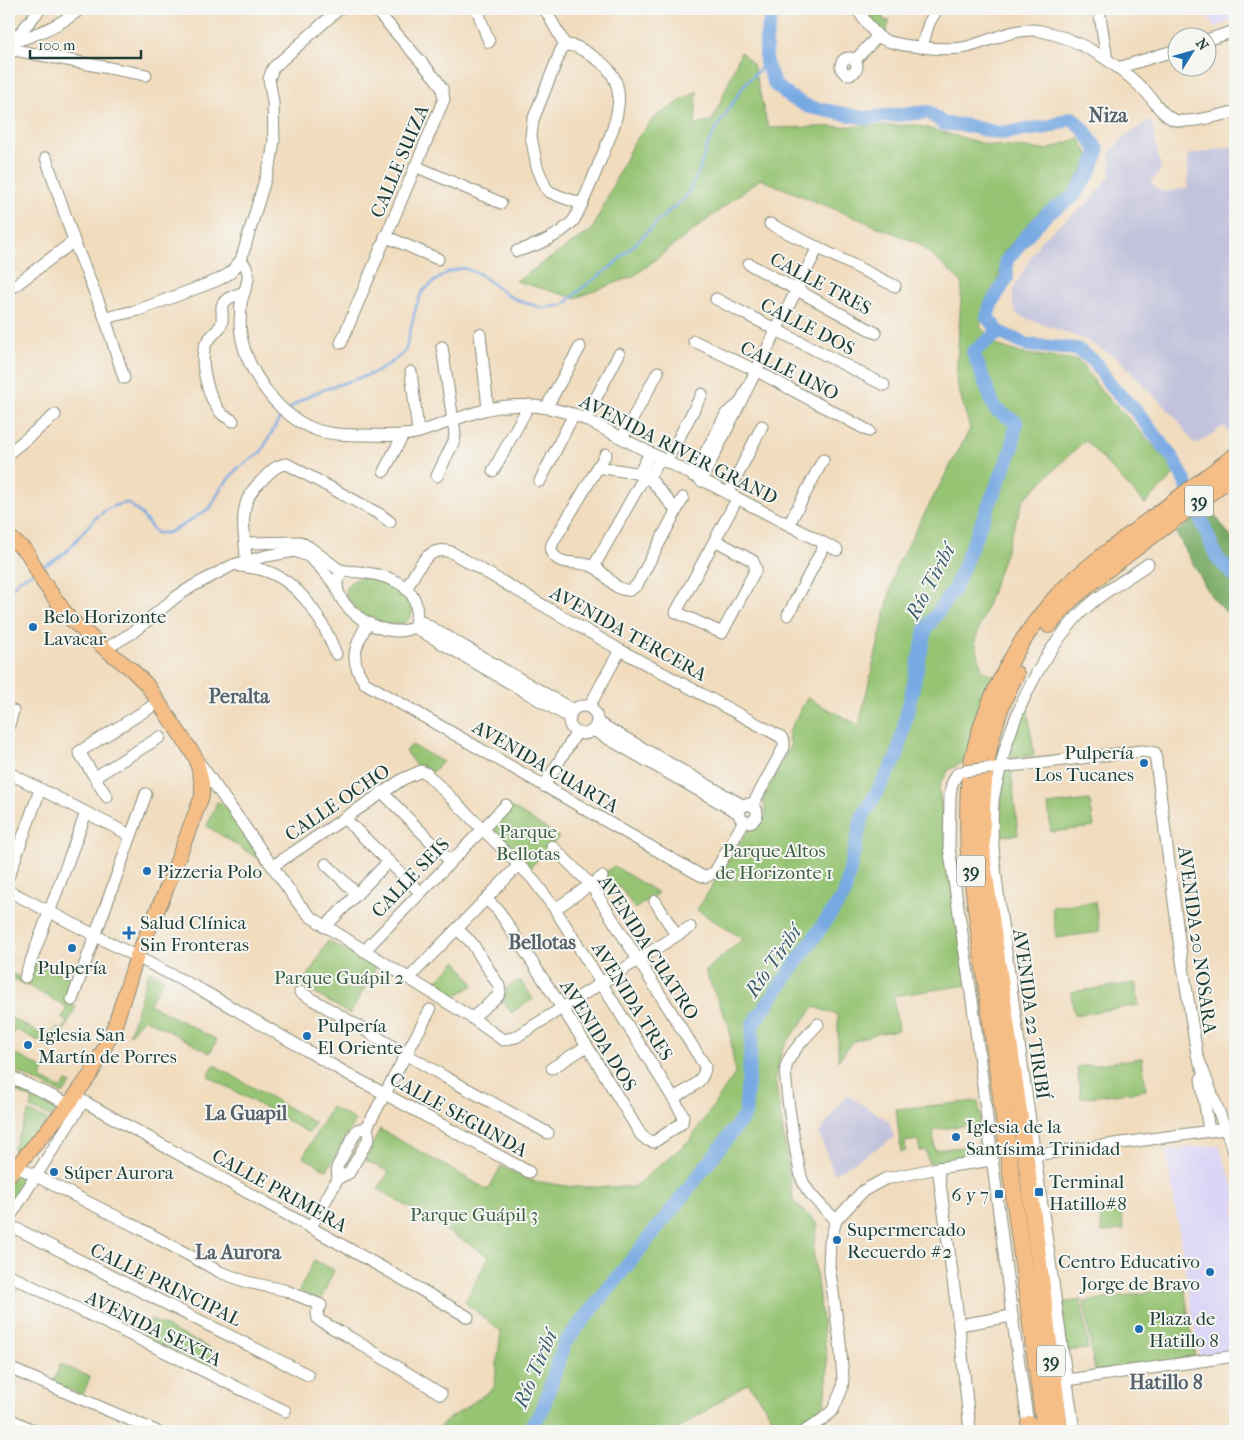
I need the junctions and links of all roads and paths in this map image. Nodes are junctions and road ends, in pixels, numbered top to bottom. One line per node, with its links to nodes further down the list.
1 (40, 9): 14 (street)
2 (80, 9): 14 (street)
3 (339, 9): 33 (street)
4 (375, 9): 24 (street, CALLE SUIZA)
5 (477, 9): 13 (street)
6 (545, 9): 15 (street)
7 (857, 9): 11 (street)
8 (937, 9): 16 (street)
9 (1099, 9): 19 (street)
10 (1235, 31): 12 (street)
11 (878, 36): 16 (street); 18 (street)
12 (1216, 37)
13 (489, 42)
14 (10, 45): 21 (street)
15 (564, 45): 26 (street); 26 (street)
16 (922, 46): 19 (street)
17 (1166, 53): 20 (street)
18 (855, 60)
19 (1107, 60): 20 (street)
20 (1118, 68): 22 (street)
21 (146, 76)
22 (1235, 112)
23 (46, 158): 29 (street)
24 (415, 166): 25 (street); 28 (street, CALLE SUIZA)
25 (501, 204)
26 (582, 204): 31 (street)
27 (770, 224): 30 (street)
28 (385, 236): 32 (street); 45 (street, CALLE SUIZA)
29 (74, 240): 36 (street); 40 (street)
30 (818, 247): 35 (street); 37 (street)
31 (517, 251)
32 (438, 259)
33 (241, 260): 38 (street, AVENIDA RIVER GRAND); 40 (street)
34 (749, 264): 37 (street, CALLE TRES)
35 (895, 286)
36 (9, 290)
37 (797, 290): 41 (street); 42 (street, CALLE TRES)
38 (244, 292): 61 (street); 65 (street, AVENIDA RIVER GRAND)
39 (716, 299): 41 (street, CALLE DOS)
40 (105, 318): 52 (street)
41 (777, 330): 49 (street); 53 (street, CALLE DOS)
42 (876, 332)
43 (480, 334): 57 (street)
44 (694, 342): 49 (street, CALLE UNO)
45 (341, 343)
46 (580, 346): 56 (street)
47 (442, 347): 60 (street)
48 (618, 354): 59 (street)
49 (757, 371): 63 (street, CALLE UNO); 77 (street)
50 (411, 372): 64 (street)
51 (658, 372): 66 (street)
52 (124, 378)
53 (884, 384)
54 (702, 394): 69 (street)
55 (529, 405): 56 (street, AVENIDA RIVER GRAND); 57 (street, AVENIDA RIVER GRAND); 74 (street)
56 (547, 406): 59 (street, AVENIDA RIVER GRAND)
57 (488, 409): 60 (street, AVENIDA RIVER GRAND)
58 (55, 415): 67 (street)
59 (579, 416): 66 (street, AVENIDA RIVER GRAND); 78 (street)
60 (452, 420): 64 (street, AVENIDA RIVER GRAND); 75 (street)
61 (233, 421)
62 (762, 426): 79 (street)
63 (869, 431)
64 (418, 432): 65 (street, AVENIDA RIVER GRAND)
65 (404, 435): 73 (street)
66 (622, 438): 69 (street, AVENIDA RIVER GRAND)
67 (9, 453)
68 (606, 454): 72 (street)
69 (659, 458): 76 (street); 77 (street, AVENIDA RIVER GRAND)
70 (823, 460): 85 (street)
71 (1232, 464): 84 (highway, 39)
72 (597, 467): 76 (street); 96 (street)
73 (384, 471)
74 (493, 471)
75 (437, 476)
76 (644, 477): 81 (street); 96 (street)
77 (697, 478): 79 (street, AVENIDA RIVER GRAND)
78 (540, 481)
79 (732, 496): 85 (street, AVENIDA RIVER GRAND); 87 (street)
80 (683, 498): 81 (street)
81 (676, 510): 96 (street)
82 (244, 515): 83 (street); 88 (street); 89 (street)
83 (390, 522)
84 (1159, 522): 178 (highway, 39); 203 (highway, 39)
85 (789, 524): 90 (street, AVENIDA RIVER GRAND)
86 (9, 537): 103 (main road)
87 (715, 540): 87 (street)
88 (246, 543): 89 (street); 93 (street)
89 (265, 543): 92 (street); 97 (street)
90 (825, 544): 91 (street, AVENIDA RIVER GRAND); 100 (street)
91 (837, 550)
92 (266, 556): 93 (street); 98 (street)
93 (246, 562): 95 (street)
94 (1148, 564): 115 (street, AVENIDA 22 TIRIBÍ)
95 (233, 565): 103 (street); 105 (street)
96 (594, 566)
97 (344, 571): 98 (street); 99 (street)
98 (337, 587): 102 (street)
99 (406, 589): 101 (street); 104 (street, AVENIDA TERCERA)
100 (788, 615)
101 (415, 623): 102 (street); 109 (street)
102 (367, 624): 119 (street, AVENIDA CUARTA)
103 (105, 649): 106 (main road)
104 (620, 650): 107 (street); 127 (street, AVENIDA TERCERA)
105 (336, 654)
106 (159, 702): 114 (main road); 118 (street)
107 (589, 707): 109 (street); 111 (street)
108 (13, 711): 110 (street)
109 (571, 714): 112 (street)
110 (9, 725)
111 (595, 726): 112 (street); 127 (street)
112 (577, 732): 119 (street)
113 (160, 737): 118 (street)
114 (196, 758): 123 (main road); 125 (street)
115 (995, 768): 167 (street, AVENIDA 20 NOSARA); 177 (street, bridge); 178 (street, AVENIDA 22 TIRIBÍ)
116 (421, 771): 121 (street, CALLE OCHO); 130 (street, AVENIDA TRES)
117 (9, 773): 120 (street)
118 (95, 778): 124 (street)
119 (544, 786): 127 (street, AVENIDA CUARTA)
120 (40, 790): 128 (street); 138 (street)
121 (382, 792): 129 (street, CALLE OCHO); 133 (street)
122 (146, 794): 131 (street)
123 (202, 796): 125 (street); 154 (main road)
124 (107, 797)
125 (227, 803): 136 (street)
126 (506, 805): 130 (street, CALLE SEIS)
127 (745, 812)
128 (86, 813): 131 (street); 147 (street)
129 (344, 818): 134 (street); 136 (street, CALLE OCHO)
130 (482, 829): 133 (street, CALLE SEIS); 137 (street, AVENIDA TRES)
131 (130, 835): 151 (street)
132 (552, 846): 140 (street, AVENIDA CUATRO)
133 (450, 861): 142 (street, CALLE SEIS)
134 (388, 862): 142 (street); 143 (street)
135 (326, 864): 143 (street)
136 (273, 866): 149 (street)
137 (518, 866): 144 (street); 146 (street, AVENIDA TRES)
138 (9, 875)
139 (602, 877): 140 (street)
140 (591, 885): 146 (street); 155 (street, AVENIDA CUATRO)
141 (9, 891): 147 (street, CALLE SEGUNDA)
142 (420, 892): 153 (street, CALLE SEIS)
143 (357, 894): 149 (street)
144 (486, 899): 150 (street); 161 (street, AVENIDA DOS)
145 (654, 901): 152 (street)
146 (555, 909): 158 (street, AVENIDA TRES)
147 (50, 913): 151 (street, CALLE SEGUNDA); 156 (street)
148 (690, 926): 152 (street)
149 (325, 927): 153 (street)
150 (457, 929): 157 (street); 163 (street)
151 (96, 935): 154 (street, CALLE SEGUNDA); 160 (street)
152 (676, 936): 155 (street)
153 (364, 951): 157 (street)
154 (137, 956): 170 (street, CALLE SEGUNDA); 172 (main road)
155 (638, 960): 158 (street); 171 (street, AVENIDA CUATRO)
156 (25, 977)
157 (409, 978): 163 (street)
158 (601, 984): 161 (street); 171 (street, AVENIDA TRES)
159 (300, 992): 166 (street)
160 (72, 1000)
161 (562, 1008): 163 (street); 165 (street, AVENIDA DOS)
162 (430, 1010): 166 (street)
163 (472, 1018)
164 (818, 1024): 184 (street)
165 (587, 1046): 168 (street); 171 (street, AVENIDA DOS)
166 (406, 1054): 170 (street); 175 (street)
167 (1197, 1055): 173 (street, AVENIDA 20 NOSARA); 174 (street)
168 (552, 1068)
169 (9, 1076): 172 (street, CALLE PRIMERA)
170 (385, 1094): 181 (street, CALLE SEGUNDA); 186 (street)
171 (673, 1098)
172 (75, 1101): 180 (main road); 182 (street); 186 (street, CALLE PRIMERA)
173 (1225, 1128): 174 (street); 176 (street, AVENIDA 20 NOSARA)
174 (1209, 1131): 178 (street)
175 (548, 1133)
176 (1235, 1154)
177 (992, 1160): 179 (street); 188 (street)
178 (1031, 1161): 194 (street, AVENIDA 22 TIRIBÍ); 204 (highway, 39)
179 (938, 1168): 184 (street); 190 (street)
180 (12, 1170): 182 (street)
181 (529, 1172)
182 (35, 1176): 183 (street); 195 (street)
183 (9, 1218)
184 (836, 1220): 201 (street)
185 (9, 1225): 193 (street, CALLE PRINCIPAL)
186 (311, 1227): 189 (street, CALLE PRIMERA)
187 (9, 1275): 196 (street, AVENIDA SEXTA)
188 (1012, 1316): 190 (street); 198 (street)
189 (468, 1317)
190 (959, 1325): 202 (street)
191 (1235, 1356): 194 (street)
192 (9, 1368): 200 (street)
193 (308, 1375)
194 (1067, 1380): 205 (street, AVENIDA 22 TIRIBÍ)
195 (441, 1394)
196 (285, 1411)
197 (9, 1419): 199 (street)
198 (1030, 1429)
199 (35, 1431)
200 (156, 1431)
201 (805, 1431)
202 (970, 1431)
203 (1045, 1431)
204 (1060, 1431)
205 (1074, 1431)

